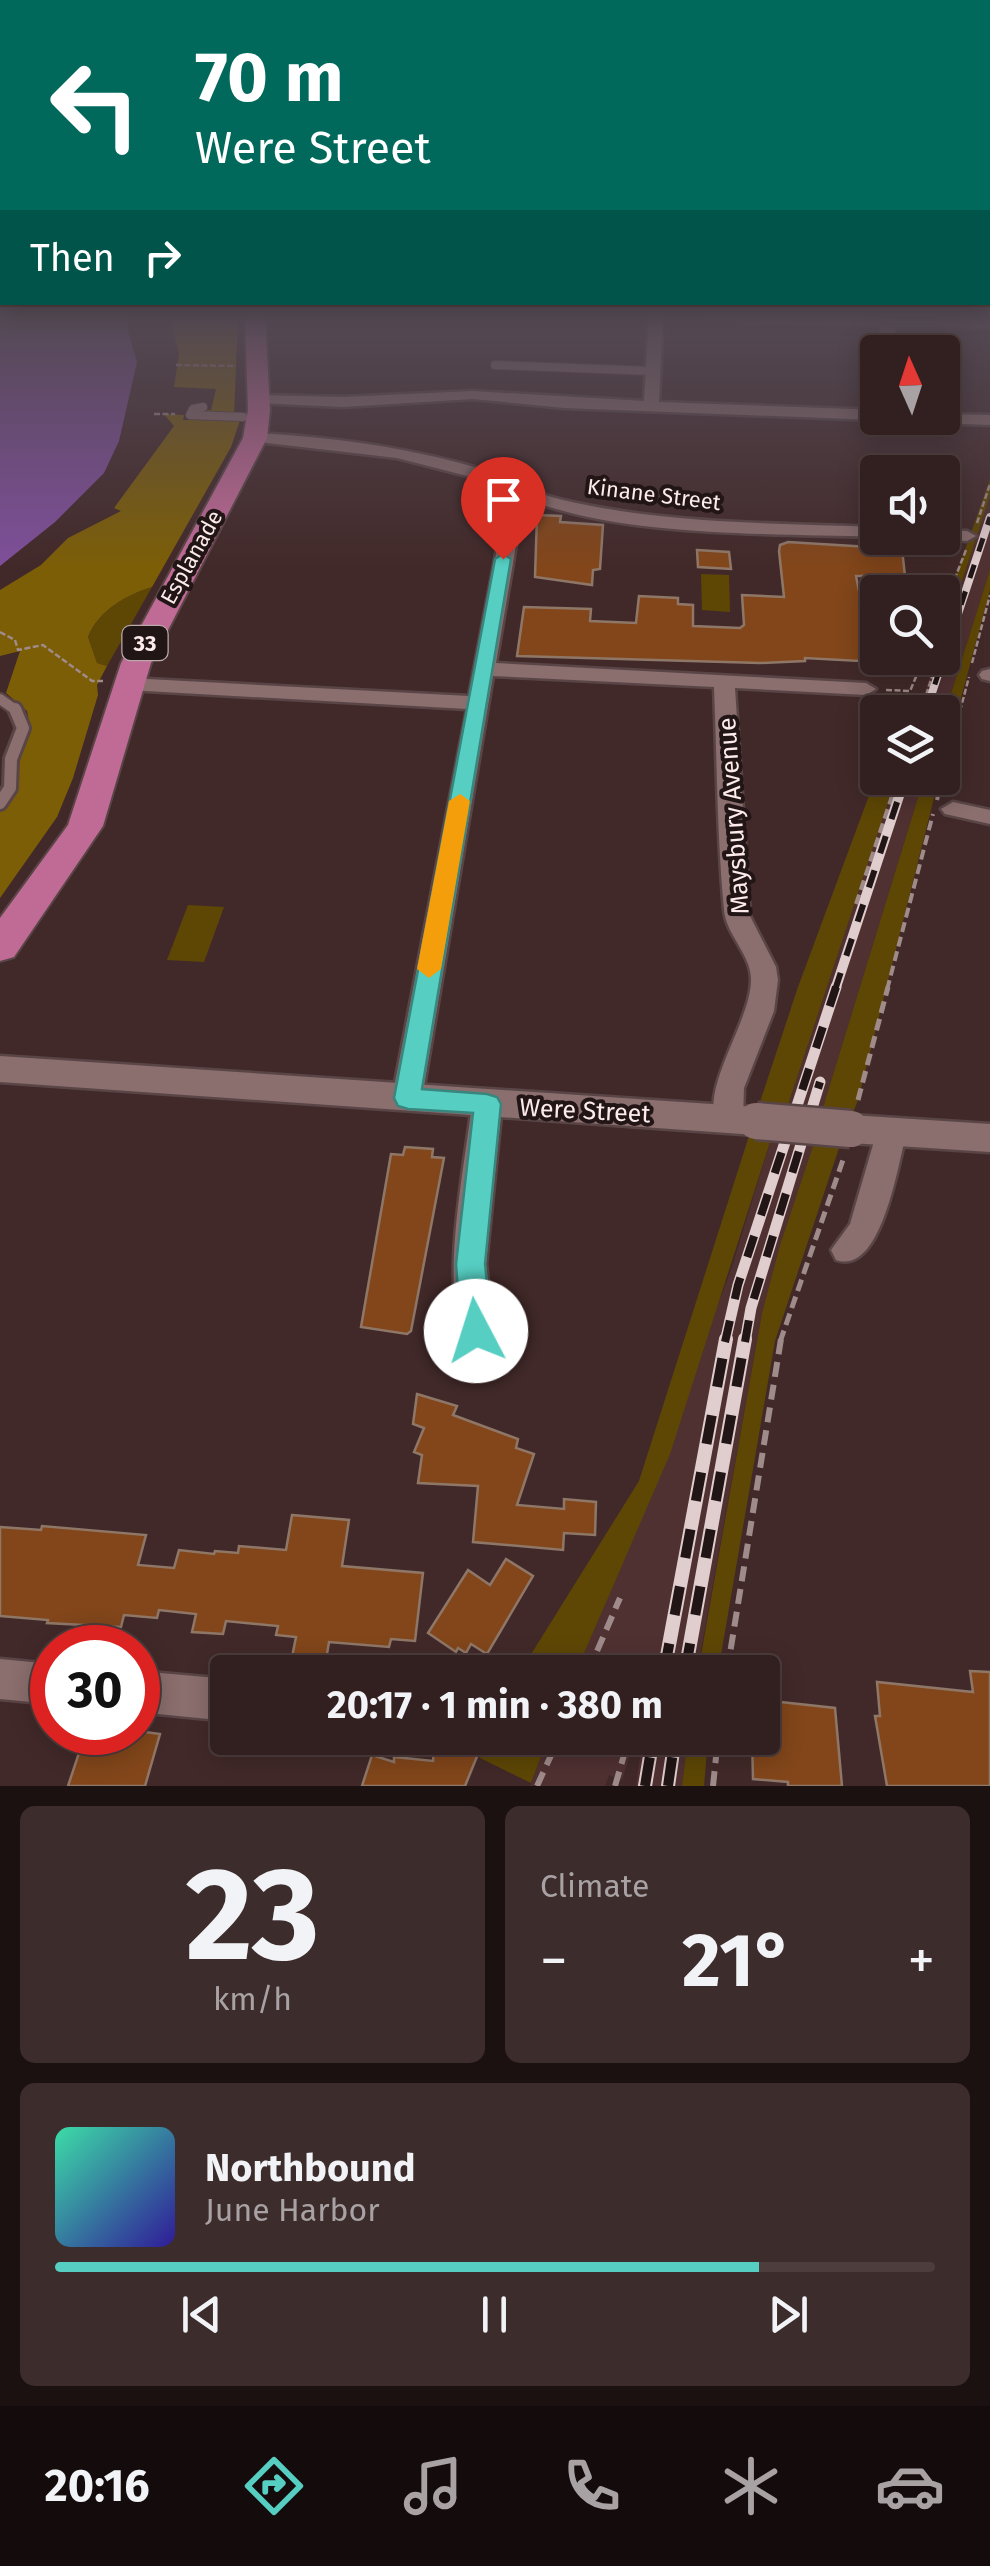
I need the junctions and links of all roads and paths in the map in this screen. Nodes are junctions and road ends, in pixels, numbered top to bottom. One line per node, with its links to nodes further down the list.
1 (253, 399): 10 (main road)
2 (387, 399): 10 (street)
3 (535, 399): 5 (street)
4 (651, 399): 5 (street)
5 (651, 406): 9 (street)
6 (203, 408): 8 (lane)
7 (154, 414): 8 (path)
8 (190, 414): 10 (lane)
9 (860, 414)
10 (252, 418): 13 (street, Kinane Street); 22 (main road, Esplanade / 33)
11 (960, 419): 12 (street)
12 (990, 420)
13 (517, 488): 14 (street, Kinane Street); 19 (street)
14 (860, 531)
15 (960, 536): 16 (street)
16 (967, 536)
17 (990, 595): 26 (path)
18 (0, 632): 22 (path)
19 (484, 669): 21 (street); 25 (street)
20 (917, 675): 23 (path)
21 (724, 681): 23 (street); 37 (street, Maysbury Avenue)
22 (115, 683): 25 (street); 33 (main road, Esplanade / 33)
23 (866, 689)
24 (0, 699): 29 (lane)
25 (477, 703): 35 (street)
26 (960, 709)
27 (892, 795): 32 (path)
28 (937, 795): 38 (path)
29 (0, 803)
30 (953, 809): 31 (street)
31 (990, 816)
32 (856, 904)
33 (0, 947)
34 (0, 1069): 35 (street, Were Street)
35 (408, 1098): 36 (street, Were Street)
36 (487, 1104): 37 (street, Were Street); 42 (street)
37 (742, 1120): 38 (street, Were Street, bridge)
38 (851, 1128): 39 (street, Were Street); 45 (path)
39 (892, 1131): 40 (street, Were Street); 41 (street)
40 (990, 1138)
41 (847, 1250)
42 (476, 1331)
43 (620, 1598): 44 (path)
44 (595, 1655)
45 (730, 1655)
46 (0, 1680): 47 (street)
47 (30, 1682)
48 (160, 1694): 49 (street)
49 (210, 1698)
50 (551, 1755): 54 (path)
51 (624, 1755): 53 (path)
52 (716, 1755): 55 (path)
53 (616, 1783)
54 (537, 1786)
55 (713, 1786)

